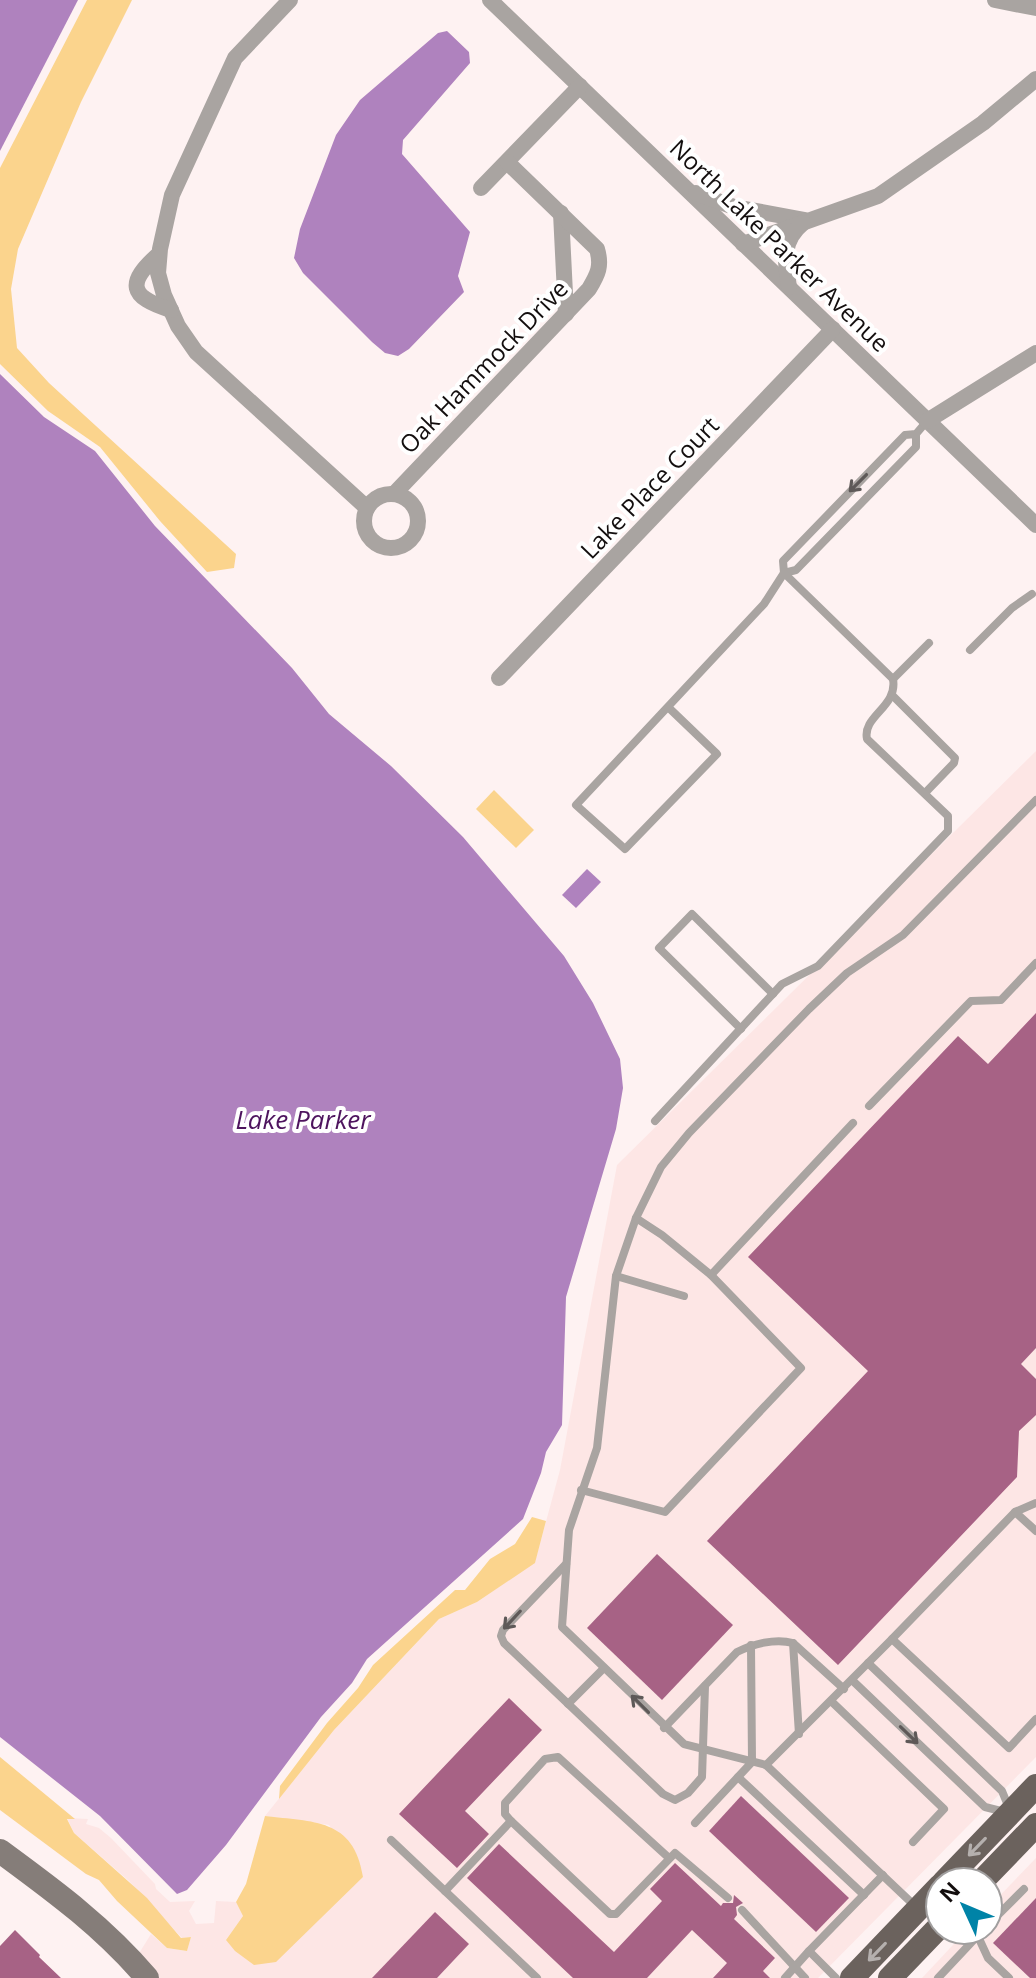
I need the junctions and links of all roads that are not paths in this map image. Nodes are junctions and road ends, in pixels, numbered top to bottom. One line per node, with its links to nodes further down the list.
1 (290, 0): 13 (street)
2 (490, 0): 6 (street, North Lake Parker Avenue)
3 (995, 0): 4 (street)
4 (1036, 8)
5 (1036, 79): 11 (street)
6 (580, 86): 7 (street); 9 (street, North Lake Parker Avenue)
7 (507, 162): 8 (street); 10 (street, Oak Hammock Drive)
8 (481, 188)
9 (688, 190): 11 (street); 12 (street, North Lake Parker Avenue)
10 (561, 213): 16 (street); 16 (street, Oak Hammock Drive)
11 (806, 221): 12 (street); 14 (street)
12 (743, 244): 14 (street, North Lake Parker Avenue)
13 (159, 254): 15 (street); 15 (street)
14 (789, 287): 17 (street, North Lake Parker Avenue)
15 (171, 310): 21 (street)
16 (566, 314): 20 (street, Oak Hammock Drive)
17 (833, 329): 19 (street, North Lake Parker Avenue); 27 (street, Lake Place Court)
18 (1036, 353): 19 (street)
19 (922, 428): 22 (street, North Lake Parker Avenue); 23 (lane); 23 (lane, one-way to 23)
20 (394, 494): 21 (street); 21 (street)
21 (367, 508)
22 (1036, 525)
23 (784, 573): 28 (lane); 30 (lane)
24 (1035, 593): 26 (lane)
25 (929, 643): 28 (lane)
26 (970, 650)
27 (499, 678)
28 (893, 679): 29 (lane)
29 (893, 696): 31 (lane); 31 (lane)
30 (668, 707): 30 (lane)
31 (925, 793): 34 (lane)
32 (1036, 800): 39 (lane)
33 (1036, 963): 36 (lane)
34 (773, 994): 35 (lane); 35 (lane)
35 (741, 1029): 37 (lane)
36 (869, 1106)
37 (655, 1121)
38 (853, 1123): 40 (lane)
39 (636, 1218): 40 (lane); 41 (lane)
40 (711, 1275): 43 (lane)
41 (616, 1276): 42 (lane); 43 (lane)
42 (684, 1296)
43 (581, 1490): 47 (lane)
44 (1036, 1503): 45 (lane)
45 (1015, 1512): 46 (lane); 48 (lane)
46 (1036, 1531)
47 (566, 1564): 52 (lane); 57 (lane, one-way to 57)
48 (892, 1639): 51 (lane); 58 (lane)
49 (793, 1643): 50 (lane); 55 (lane); 60 (lane)
50 (751, 1645): 54 (lane); 62 (lane)
51 (868, 1663): 53 (lane); 66 (lane)
52 (604, 1668): 57 (lane); 59 (lane, one-way to 52)
53 (853, 1681): 55 (lane); 66 (lane, one-way to 66)
54 (705, 1686): 59 (lane); 61 (lane)
55 (844, 1689): 56 (lane)
56 (831, 1701): 60 (lane); 71 (lane)
57 (568, 1704): 61 (lane)
58 (1036, 1719)
59 (664, 1728): 61 (lane)
60 (799, 1734): 63 (lane)
61 (701, 1750): 62 (lane)
62 (752, 1762): 63 (lane); 64 (lane)
63 (766, 1765): 76 (lane)
64 (738, 1777): 68 (lane); 79 (lane)
65 (1036, 1786): 66 (main road)
66 (1010, 1813): 69 (street); 74 (main road, one-way to 74)
67 (511, 1821): 73 (lane); 73 (lane); 78 (lane)
68 (695, 1823)
69 (1034, 1831): 75 (main road)
70 (391, 1840): 78 (lane)
71 (913, 1842)
72 (0, 1851): 90 (street)
73 (669, 1858): 80 (lane)
74 (959, 1866)
75 (998, 1866)
76 (883, 1875): 79 (lane); 82 (lane)
77 (1024, 1889): 83 (lane)
78 (445, 1891): 91 (lane)
79 (864, 1895): 88 (lane)
80 (728, 1898)
81 (924, 1903): 82 (main road)
82 (918, 1909): 95 (main road, one-way to 95)
83 (1004, 1909)
84 (742, 1910): 89 (lane)
85 (924, 1943): 96 (main road)
86 (967, 1946): 97 (lane)
87 (984, 1946): 98 (lane)
88 (809, 1951): 89 (lane); 94 (lane)
89 (795, 1967): 92 (lane); 93 (lane)
90 (147, 1978)
91 (537, 1978)
92 (785, 1978)
93 (805, 1978)
94 (836, 1978)
95 (852, 1978)
96 (890, 1978)
97 (938, 1978)
98 (1009, 1978)

